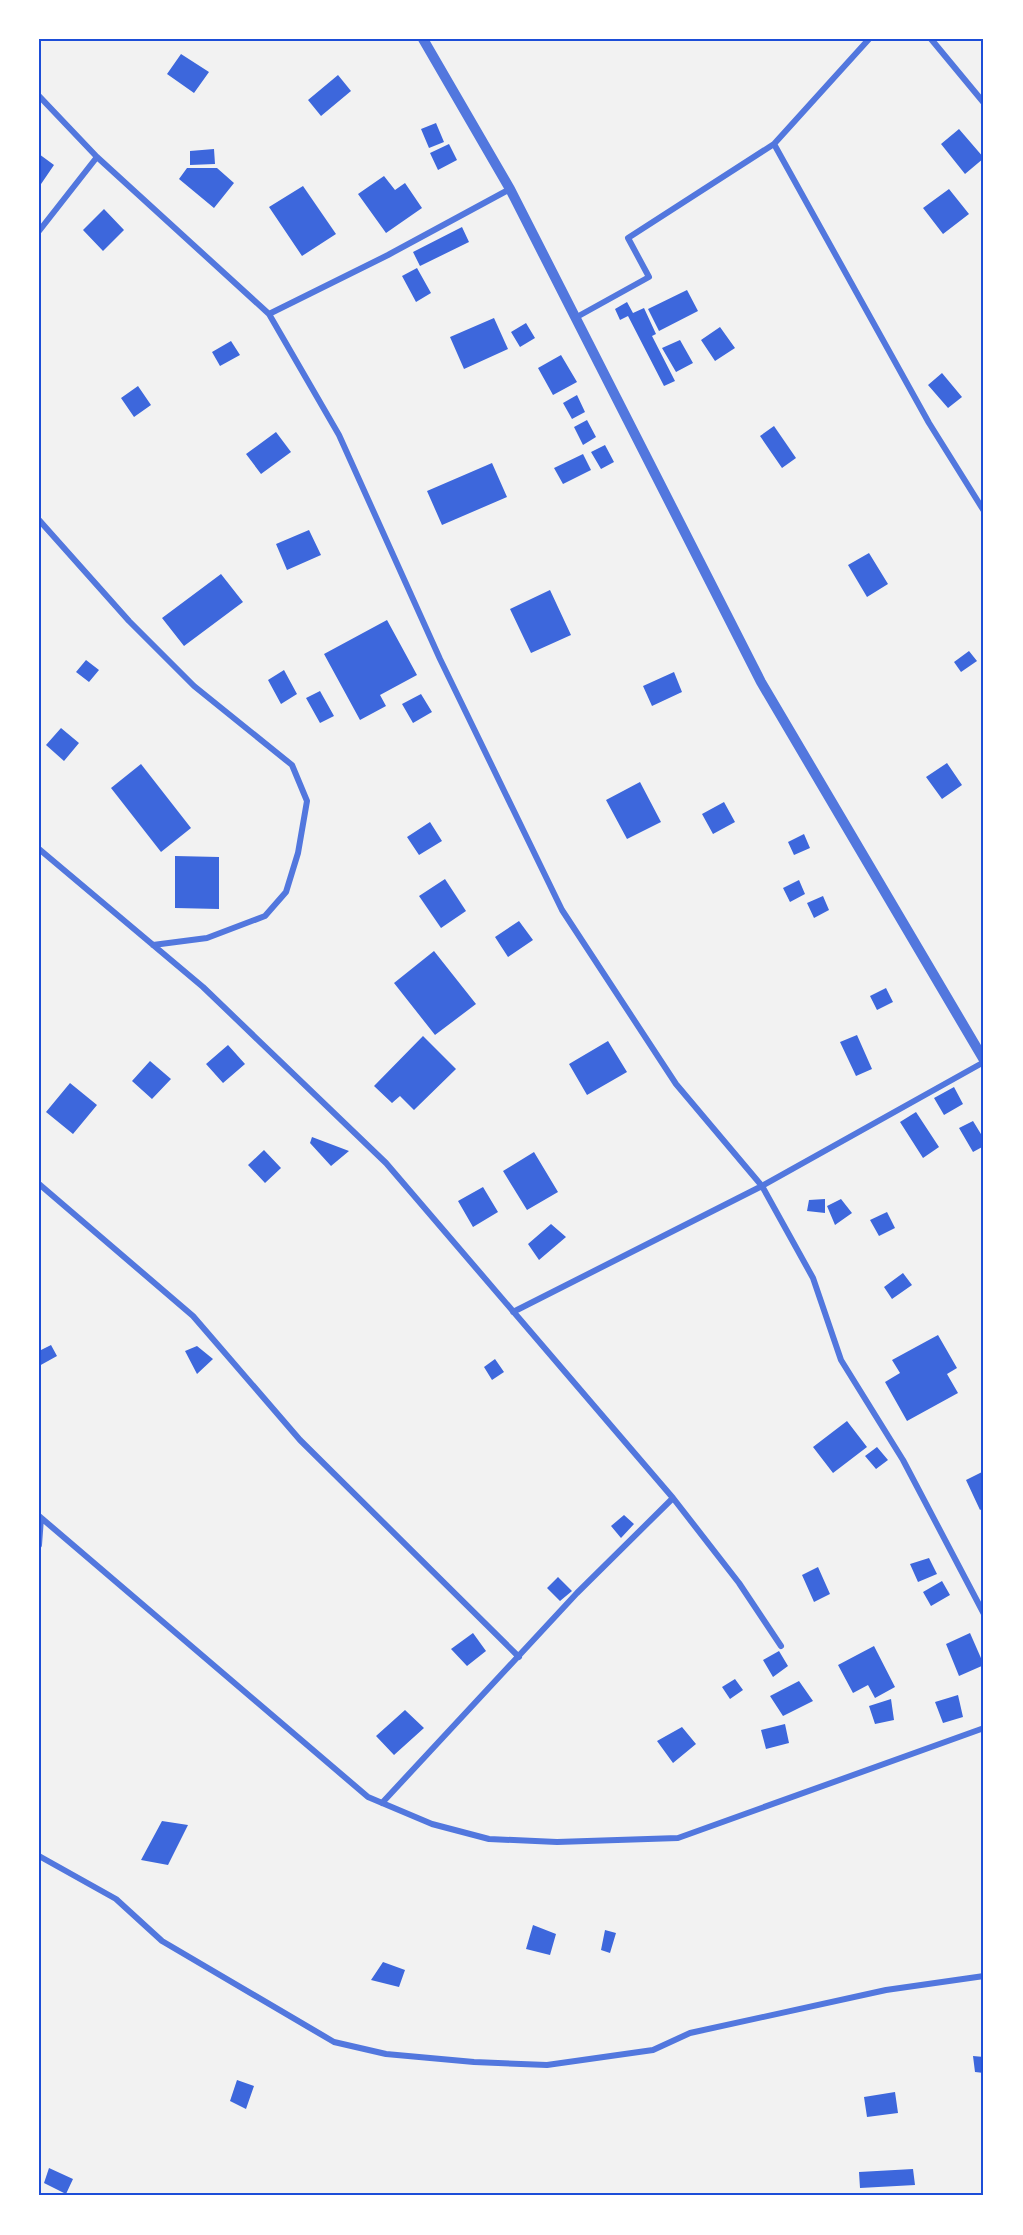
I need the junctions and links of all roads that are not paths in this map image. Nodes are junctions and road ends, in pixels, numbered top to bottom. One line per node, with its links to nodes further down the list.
1 (423, 39): 8 (street)
2 (869, 39): 6 (street)
3 (931, 39): 5 (street)
4 (39, 96): 7 (street)
5 (984, 103)
6 (774, 144): 11 (street); 12 (street)
7 (97, 157): 9 (street); 10 (street)
8 (510, 189): 10 (street); 11 (street)
9 (39, 231)
10 (269, 314): 18 (street)
11 (575, 318): 16 (street)
12 (984, 511)
13 (39, 520): 15 (street)
14 (39, 849): 15 (street)
15 (153, 945): 19 (street)
16 (984, 1061): 18 (street)
17 (39, 1184): 25 (street)
18 (762, 1186): 19 (street); 23 (street)
19 (513, 1312): 20 (street)
20 (673, 1498): 24 (street); 25 (street)
21 (40, 1517): 22 (street); 27 (street)
22 (39, 1545)
23 (984, 1614)
24 (781, 1646)
25 (519, 1656): 27 (street)
26 (984, 1728): 27 (street)
27 (382, 1803)
28 (39, 1856): 29 (street)
29 (984, 1976)

